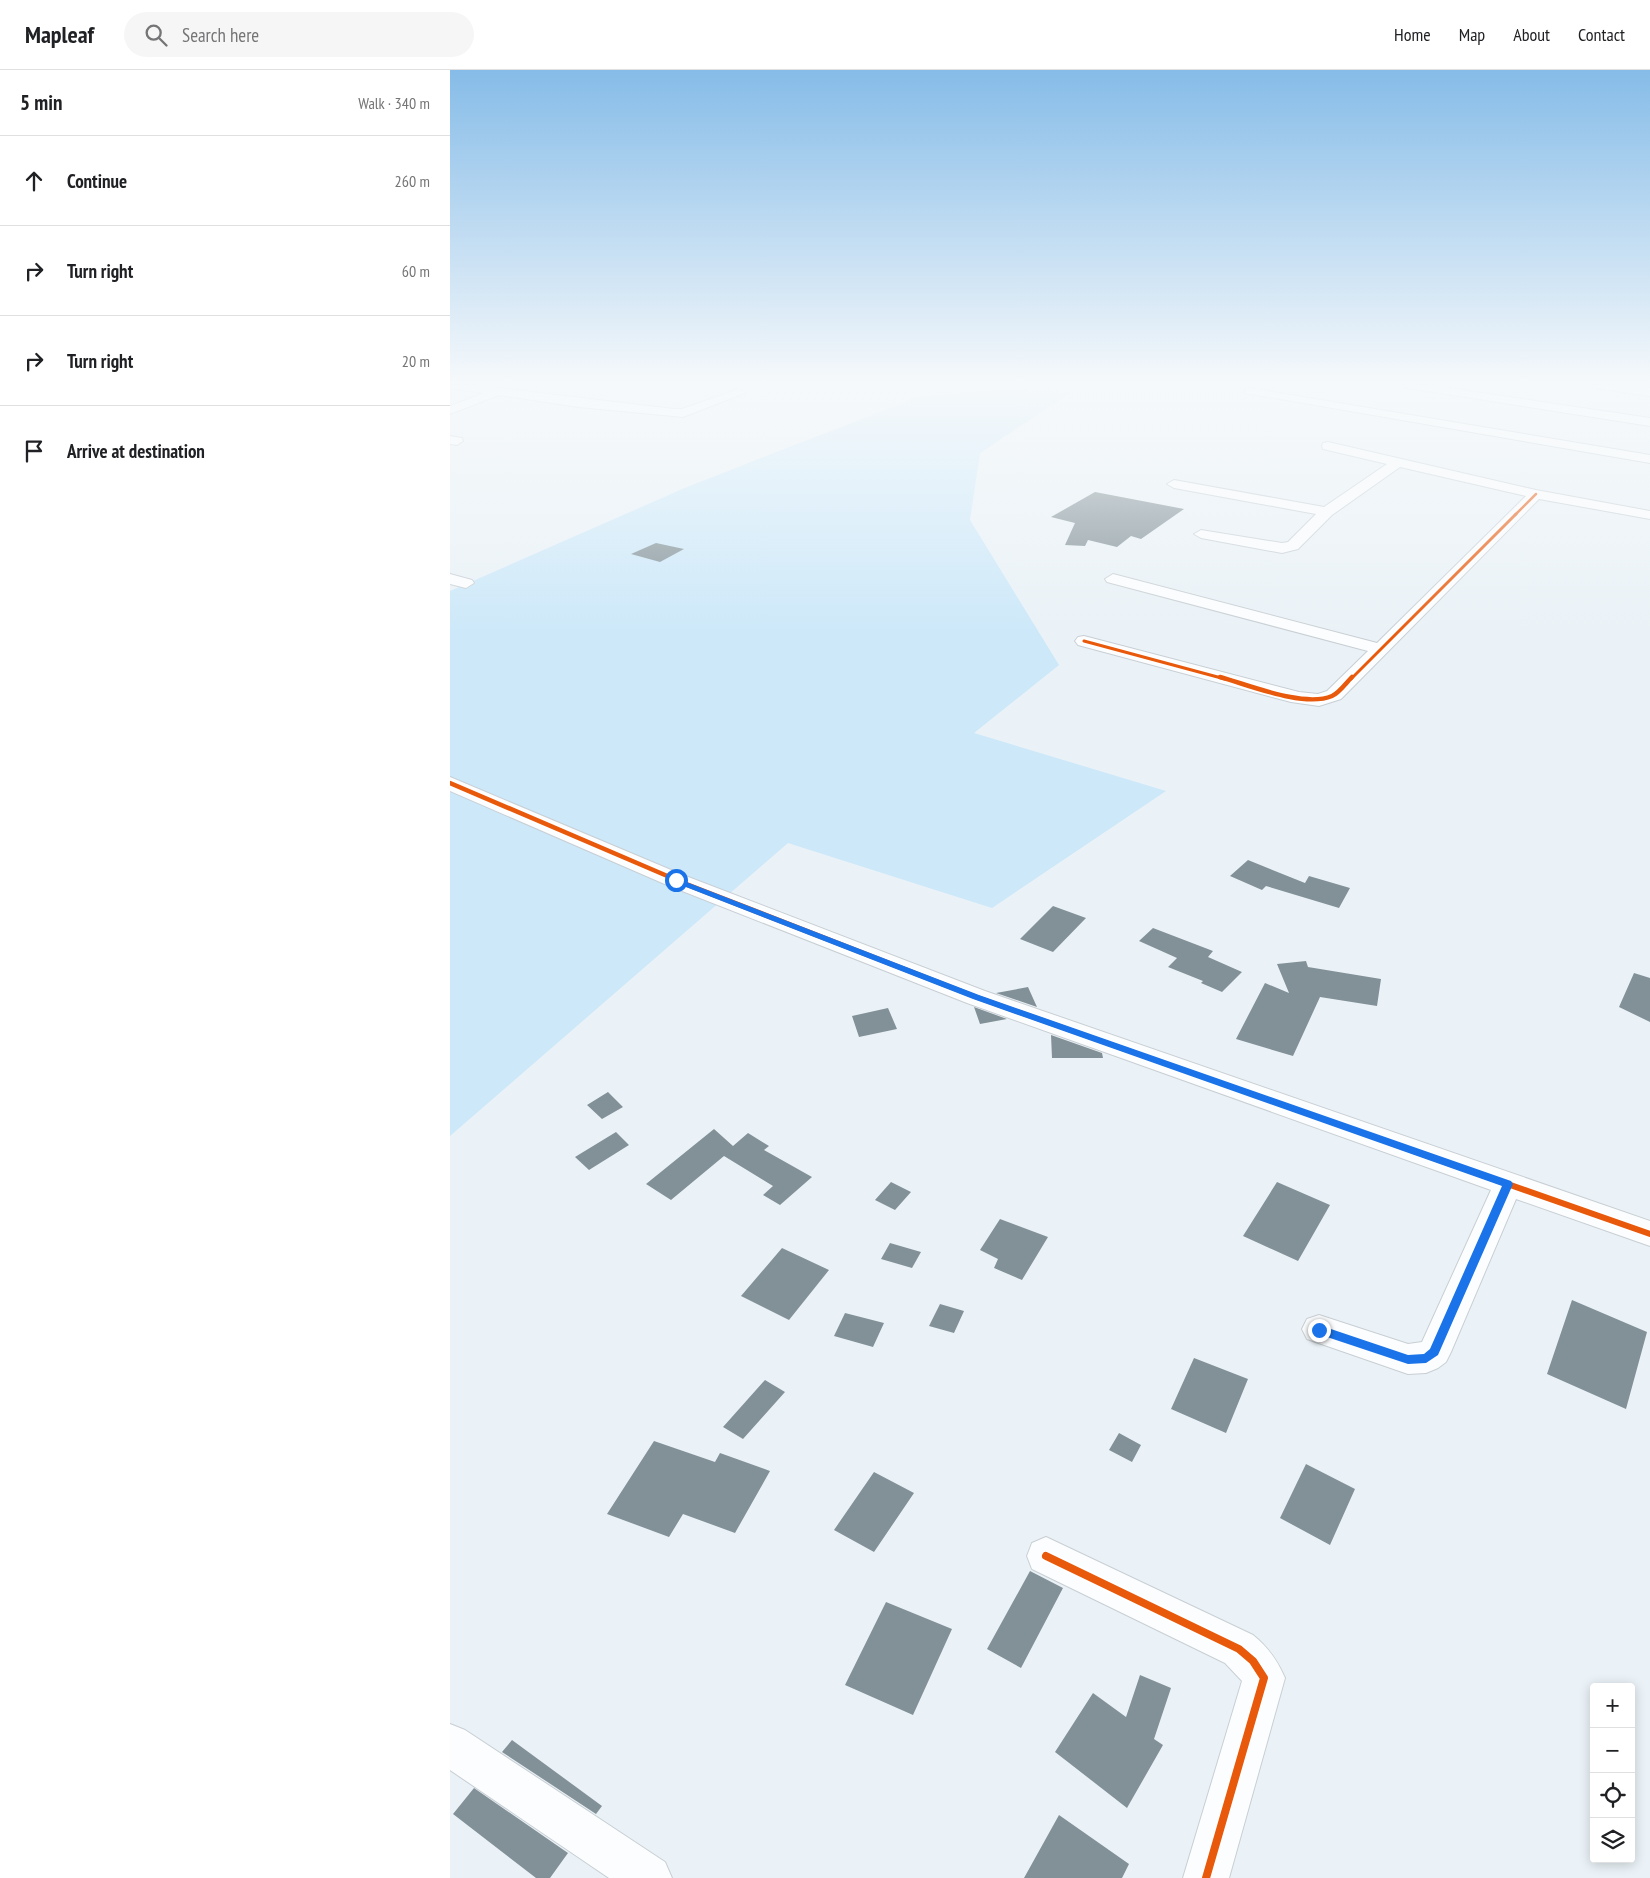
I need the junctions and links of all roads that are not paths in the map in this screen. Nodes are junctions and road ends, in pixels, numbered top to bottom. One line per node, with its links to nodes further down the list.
1 (1388, 469): 5 (street)
2 (1426, 469): 4 (street)
3 (1174, 484): 5 (street)
4 (1536, 494): 6 (street); 12 (street)
5 (1327, 512): 7 (street)
6 (1650, 515)
7 (1201, 534)
8 (450, 579): 10 (street)
9 (1113, 579): 12 (street)
10 (466, 582)
11 (1084, 641): 12 (street)
12 (1380, 649)
13 (450, 783): 14 (street)
14 (1508, 1184): 15 (street); 16 (street)
15 (1650, 1234)
16 (1319, 1330)
17 (1046, 1556): 20 (street)
18 (450, 1745): 19 (street)
19 (649, 1878)
20 (1206, 1878)

